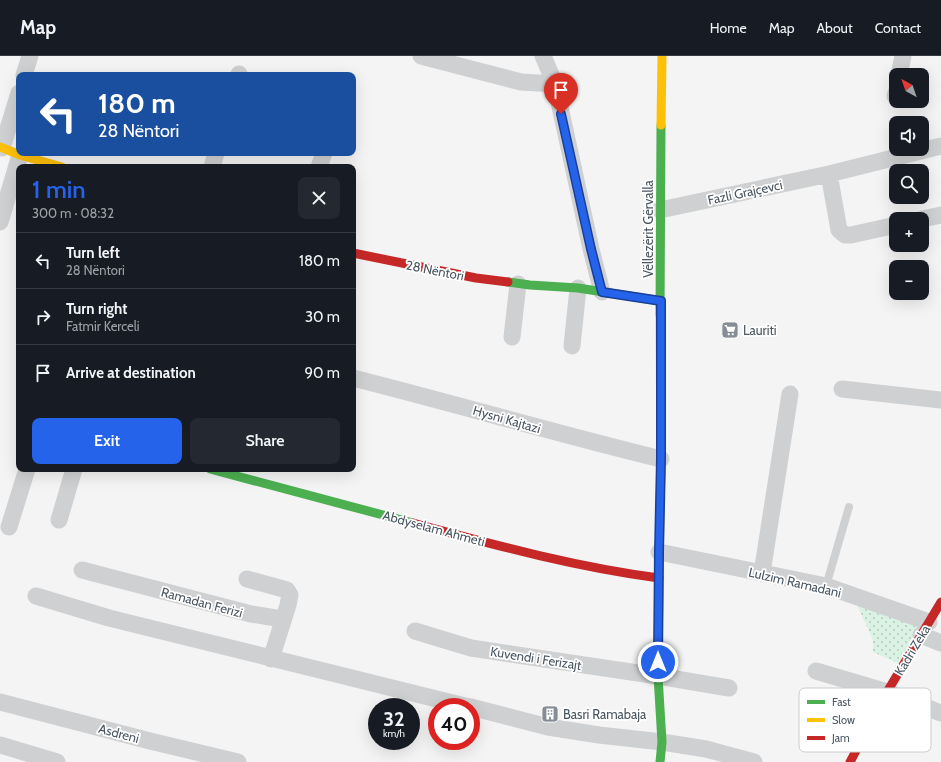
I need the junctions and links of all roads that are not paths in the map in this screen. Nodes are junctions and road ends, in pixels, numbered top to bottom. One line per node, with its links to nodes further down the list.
1 (30, 56): 7 (street)
2 (421, 56): 8 (street)
3 (543, 56): 8 (street)
4 (662, 56): 17 (street, Vëllezërit Gërvalla)
5 (903, 56): 6 (street)
6 (900, 68)
7 (25, 72)
8 (555, 84): 25 (street)
9 (16, 102): 11 (street)
10 (941, 146): 16 (street, Fazli Grajçevci)
11 (1, 148): 12 (street)
12 (16, 154)
13 (24, 156): 14 (street)
14 (52, 164)
15 (16, 168): 20 (street)
16 (829, 174): 17 (street, Fazli Grajçevci); 21 (street)
17 (660, 210): 26 (street, Vëllezërit Gërvalla)
18 (941, 215): 19 (street)
19 (929, 218)
20 (0, 222)
21 (889, 227)
22 (356, 254): 23 (street, 28 Nëntori)
23 (518, 284): 24 (street, 28 Nëntori); 27 (street)
24 (578, 288): 25 (street, 28 Nëntori); 28 (street)
25 (602, 292): 26 (street, 28 Nëntori)
26 (661, 301): 33 (street, Vëllezërit Gërvalla)
27 (512, 337)
28 (572, 346)
29 (356, 379): 33 (street, Hysni Kajtazi)
30 (842, 389): 32 (street)
31 (790, 394): 42 (street)
32 (941, 400)
33 (661, 459): 40 (street, Vëllezërit Gërvalla)
34 (26, 472): 39 (street)
35 (73, 472): 38 (street)
36 (221, 472): 43 (street, Abdyselam Ahmeti)
37 (849, 507): 45 (lane)
38 (59, 520)
39 (9, 527)
40 (659, 552): 42 (street, Lulzim Ramadani); 43 (street, Vëllezërit Gërvalla)
41 (82, 570): 48 (street, Ramadan Ferizi)
42 (762, 573): 45 (street, Lulzim Ramadani)
43 (659, 578): 54 (street, Vëllezërit Gërvalla)
44 (247, 579): 48 (street)
45 (826, 586): 49 (street, Lulzim Ramadani)
46 (36, 596): 52 (street)
47 (941, 602): 49 (street, Kadri Zeka)
48 (282, 619): 52 (street)
49 (925, 629): 51 (street, Lulzim Ramadani); 57 (street, Kadri Zeka)
50 (415, 631): 54 (street, Kuvendi i Ferizajt)
51 (941, 643)
52 (271, 659): 58 (street)
53 (816, 671): 56 (street)
54 (658, 676): 55 (street, Kuvendi i Ferizajt); 63 (street, Vëllezërit Gërvalla)
55 (729, 688)
56 (873, 688)
57 (889, 688)
58 (433, 698)
59 (0, 702): 67 (street, Asdreni)
60 (931, 709): 62 (street)
61 (480, 710): 63 (street)
62 (941, 713)
63 (662, 742): 68 (street, Vëllezërit Gërvalla); 69 (street)
64 (0, 746): 66 (street)
65 (855, 752): 70 (street, Kadri Zeka)
66 (57, 762)
67 (238, 762)
68 (660, 762)
69 (754, 762)
70 (850, 762)

